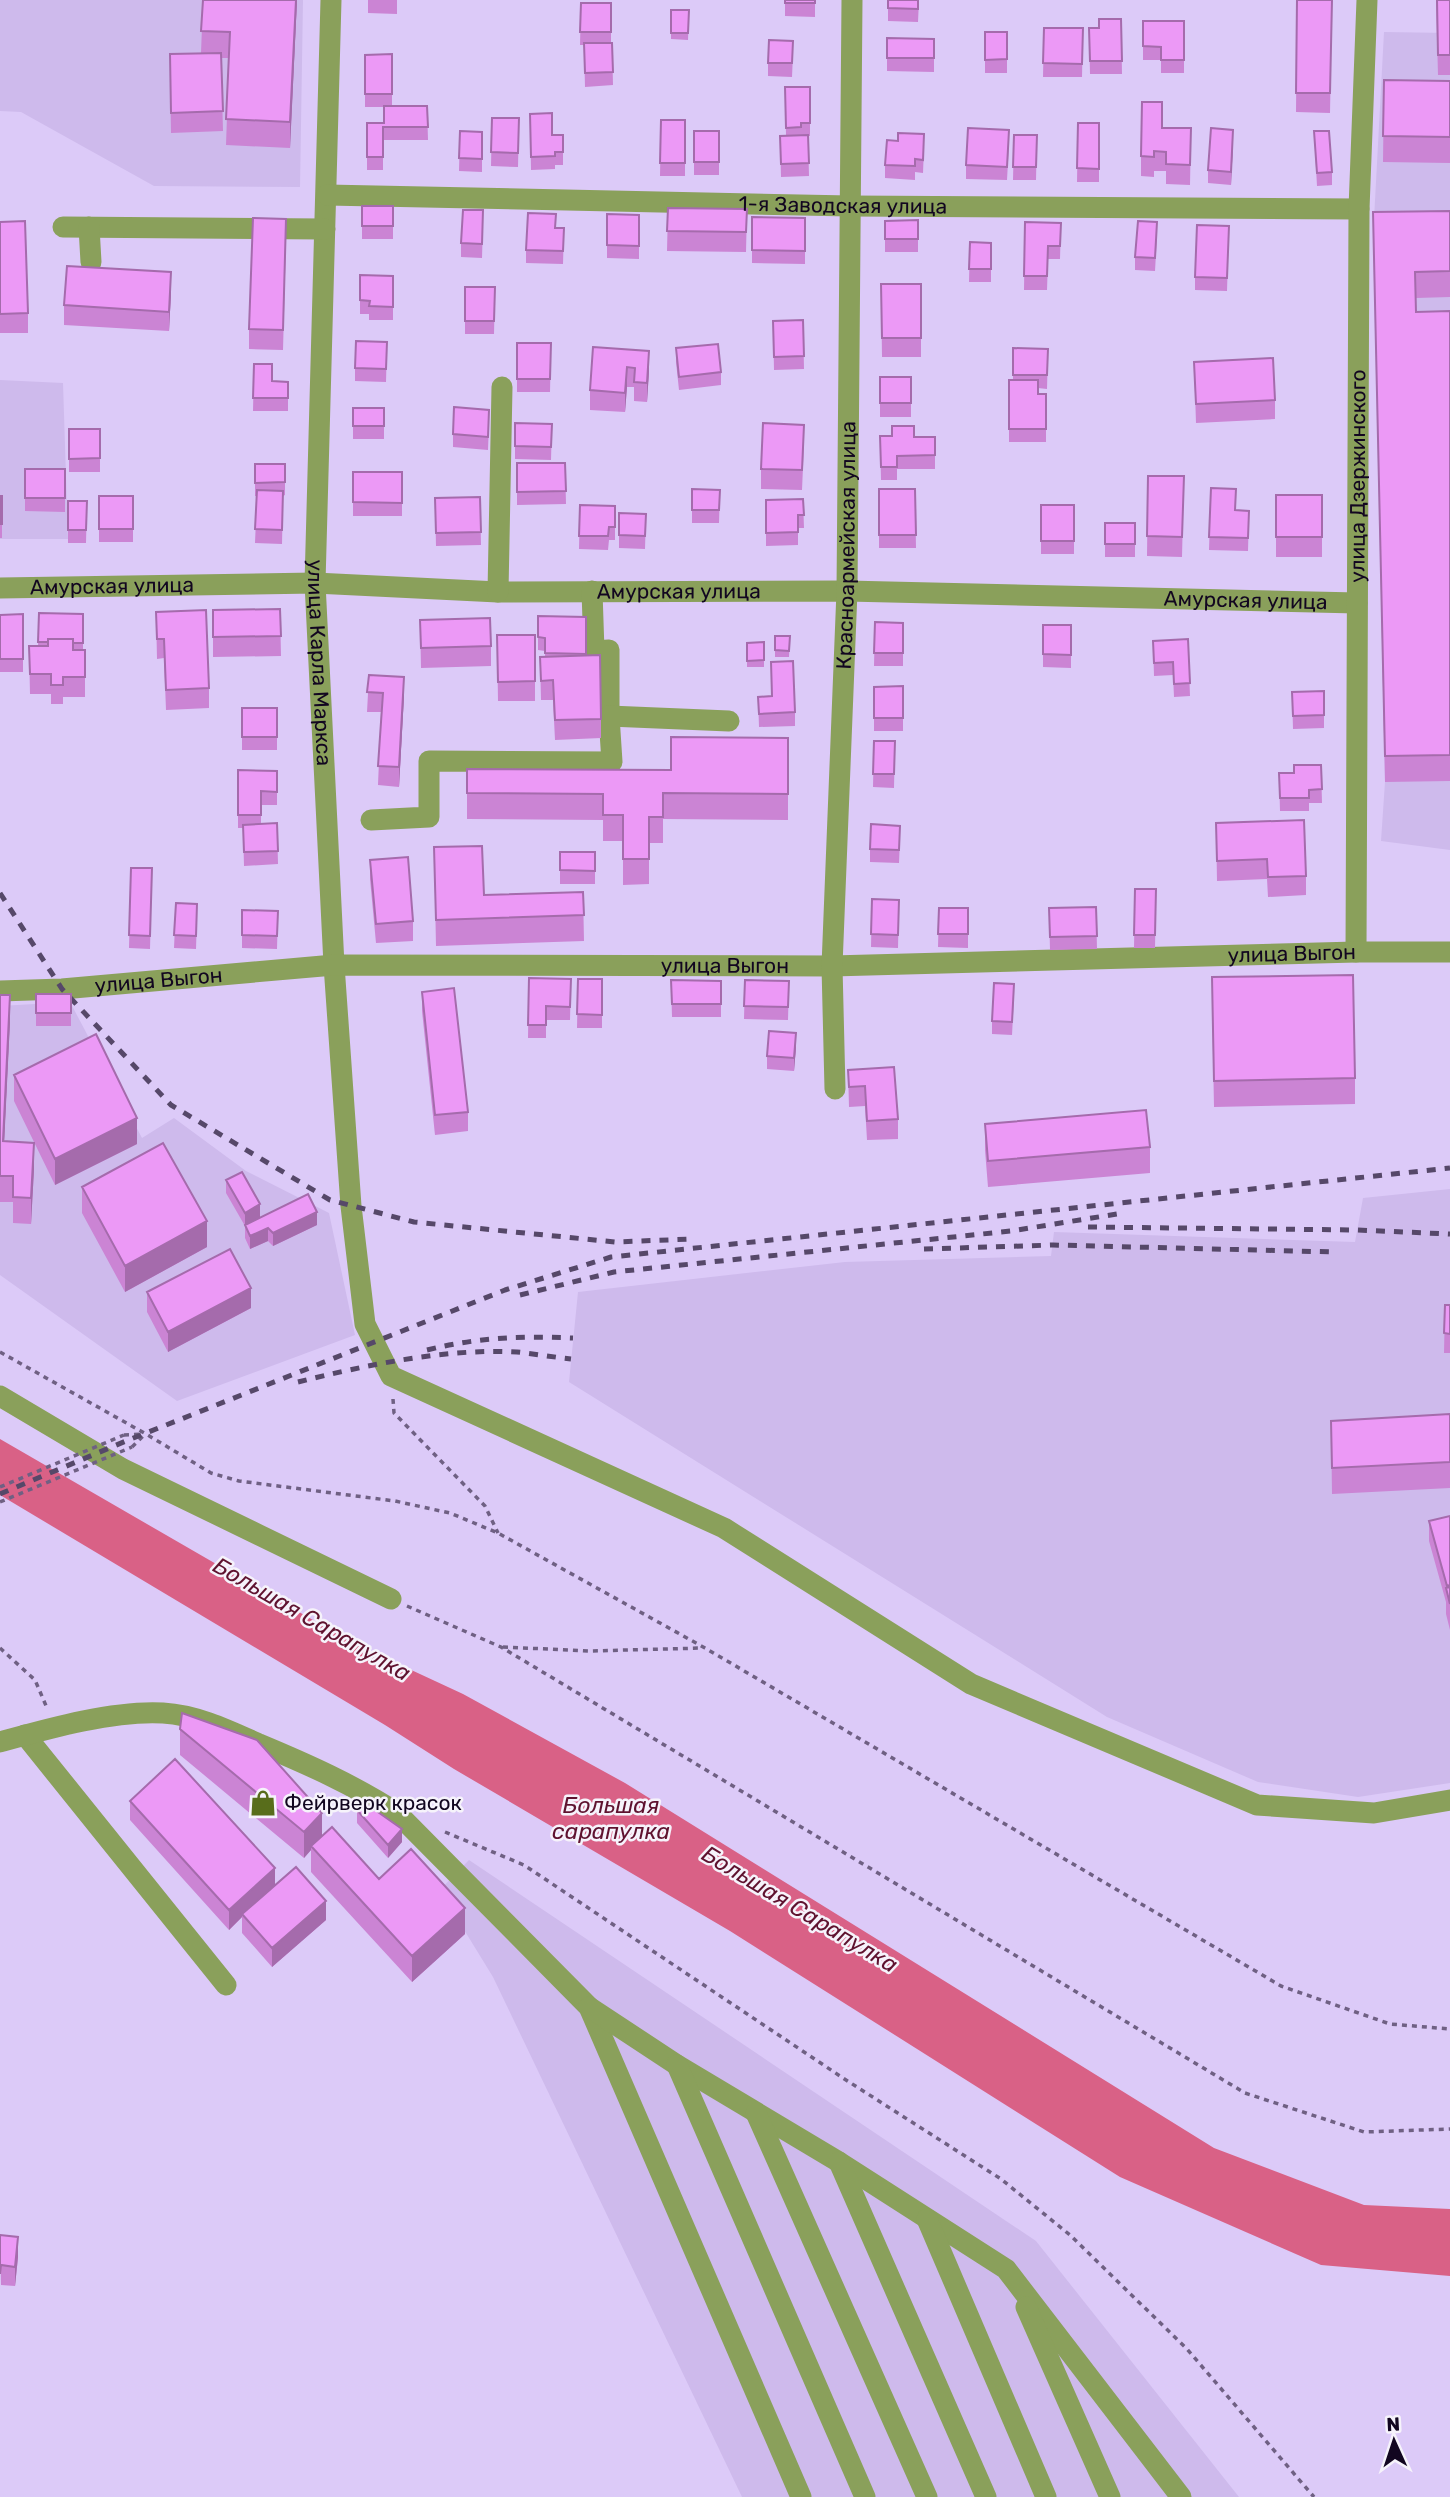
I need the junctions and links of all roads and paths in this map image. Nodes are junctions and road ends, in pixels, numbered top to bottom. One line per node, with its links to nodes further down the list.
1 (331, 0): 4 (street, улица Карла Маркса)
2 (852, 0): 5 (street, Красноармейская улица)
3 (1367, 0): 6 (street, улица Дзержинского)
4 (327, 195): 5 (street, 1-я Заводская улица); 9 (street, улица Карла Маркса)
5 (850, 206): 6 (street, 1-я Заводская улица); 14 (street, Красноармейская улица)
6 (1359, 209): 17 (street, улица Дзержинского)
7 (63, 227): 8 (street)
8 (89, 227): 9 (street); 10 (street)
9 (325, 229): 12 (street, улица Карла Маркса)
10 (91, 262)
11 (502, 387): 15 (street)
12 (315, 583): 13 (street, Амурская улица); 15 (street, Амурская улица); 23 (street, улица Карла Маркса)
13 (0, 588)
14 (847, 591): 16 (street, Амурская улица); 17 (street, Амурская улица); 24 (street, Красноармейская улица)
15 (498, 592): 16 (street, Амурская улица)
16 (592, 592): 18 (street)
17 (1357, 603): 21 (street, улица Дзержинского)
18 (610, 716): 19 (street); 20 (street)
19 (729, 721)
20 (371, 820)
21 (1356, 952): 22 (street, улица Выгон); 24 (street, улица Выгон)
22 (1450, 952)
23 (334, 965): 24 (street, улица Выгон); 25 (street, улица Выгон); 28 (street, улица Карла Маркса)
24 (832, 966): 26 (street, Красноармейская улица)
25 (0, 991)
26 (835, 1089)
27 (0, 1352): 30 (path)
28 (391, 1376): 33 (path); 41 (street)
29 (0, 1396): 34 (street)
30 (146, 1434): 31 (path, bridge); 32 (path, bridge); 33 (path)
31 (0, 1487)
32 (0, 1502)
33 (498, 1533): 37 (path)
34 (391, 1599): 36 (path)
35 (0, 1647): 38 (path)
36 (501, 1647): 37 (path); 48 (path)
37 (705, 1648): 45 (path)
38 (56, 1728): 39 (street); 44 (street)
39 (25, 1735): 40 (street); 43 (street)
40 (0, 1742)
41 (1450, 1800)
42 (445, 1832): 59 (path)
43 (226, 1984)
44 (589, 2007): 46 (street); 52 (street)
45 (1450, 2029)
46 (677, 2065): 47 (street); 53 (street)
47 (756, 2113): 49 (street); 54 (street)
48 (1450, 2129)
49 (839, 2162): 50 (street); 55 (street)
50 (927, 2219): 51 (street); 56 (street)
51 (1013, 2276): 57 (street); 58 (street)
52 (801, 2497)
53 (865, 2497)
54 (927, 2497)
55 (986, 2497)
56 (1046, 2497)
57 (1110, 2497)
58 (1181, 2497)
59 (1314, 2497)

